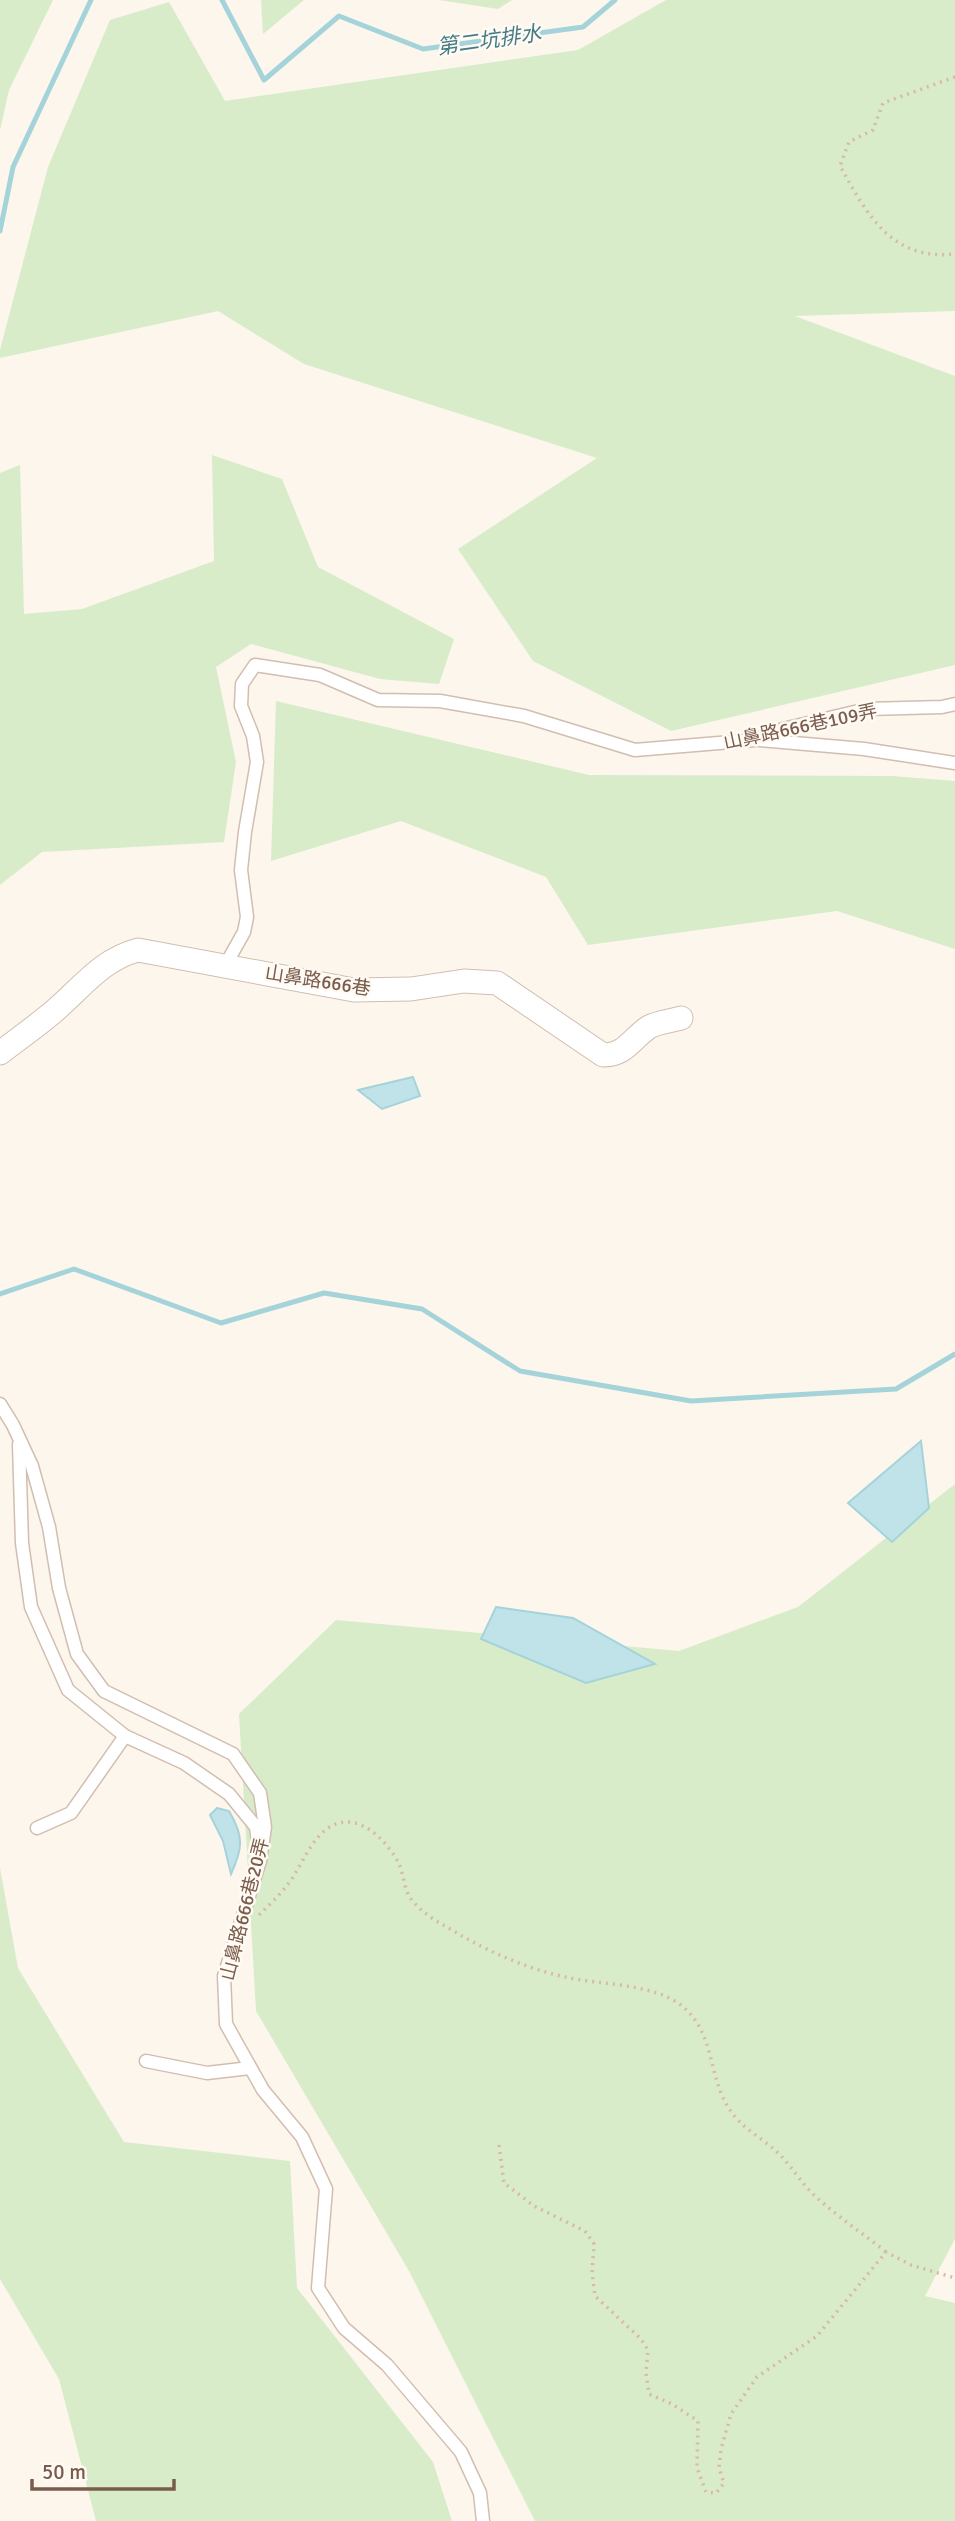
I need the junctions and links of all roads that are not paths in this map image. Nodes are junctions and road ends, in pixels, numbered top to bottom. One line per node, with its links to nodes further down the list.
1 (955, 704): 2 (lane, 山鼻路666巷109弄)
2 (755, 740): 3 (lane); 4 (lane, 山鼻路666巷109弄)
3 (955, 764)
4 (226, 964): 5 (street, 山鼻路666巷); 6 (street, 山鼻路666巷)
5 (681, 1018)
6 (0, 1053)
7 (0, 1404): 8 (lane, 山鼻路666巷20弄)
8 (19, 1438): 9 (lane); 11 (lane, 山鼻路666巷20弄)
9 (125, 1736): 10 (lane); 11 (lane)
10 (37, 1828)
11 (260, 1861): 13 (lane, 山鼻路666巷20弄)
12 (146, 2061): 13 (lane)
13 (250, 2068): 14 (lane, 山鼻路666巷20弄)
14 (484, 2521)

